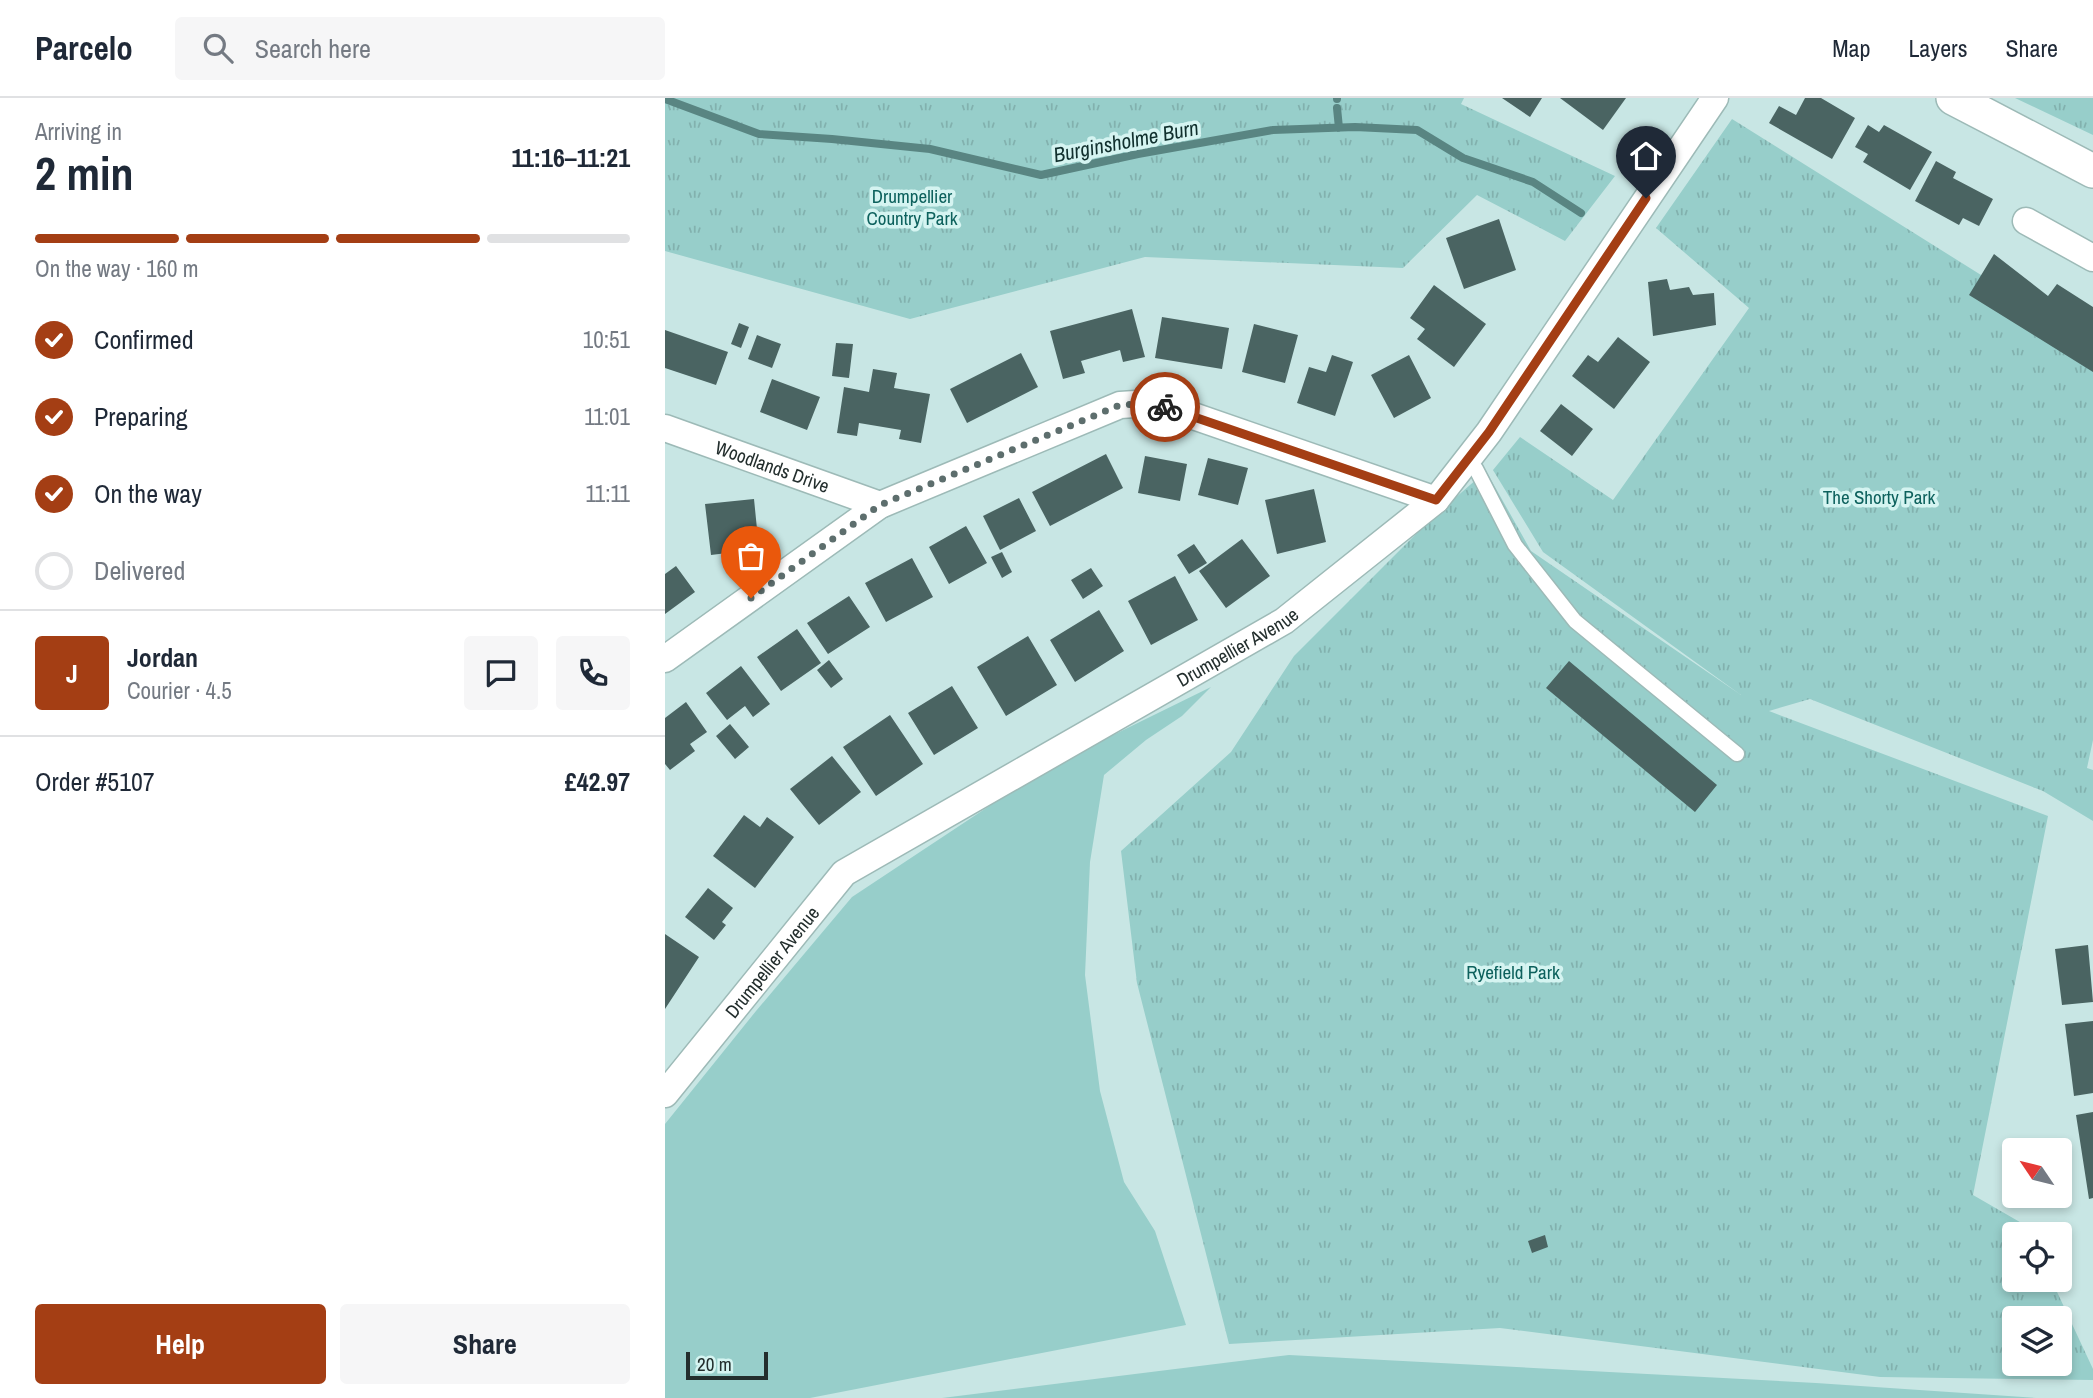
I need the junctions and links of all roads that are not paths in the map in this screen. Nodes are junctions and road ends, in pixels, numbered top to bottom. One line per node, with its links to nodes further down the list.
1 (1715, 98): 7 (street, Drumpellier Avenue)
2 (1953, 98): 3 (street)
3 (2093, 171)
4 (2026, 221): 5 (street)
5 (2093, 258)
6 (665, 428): 9 (street, Woodlands Drive)
7 (1465, 461): 8 (street, Drumpellier Avenue); 11 (lane)
8 (1436, 500): 9 (street); 12 (street, Drumpellier Avenue)
9 (880, 505): 10 (street)
10 (665, 659)
11 (1737, 754)
12 (665, 1094)

